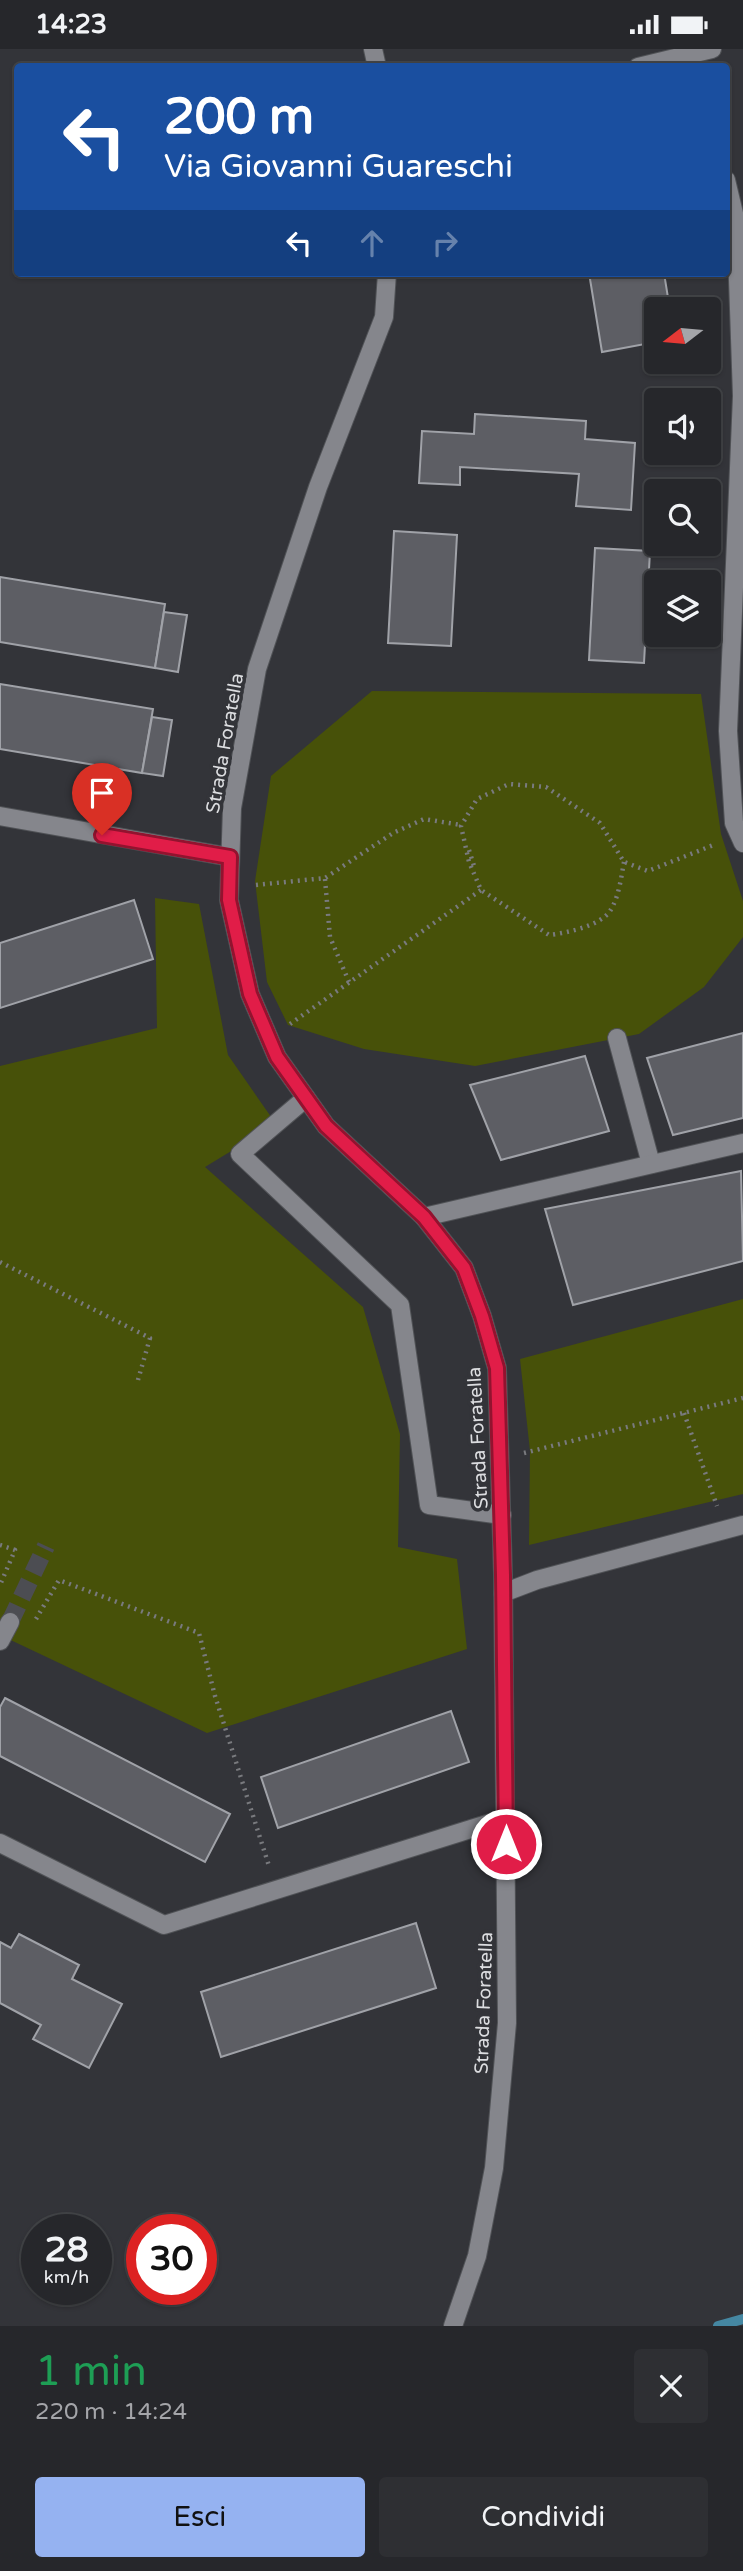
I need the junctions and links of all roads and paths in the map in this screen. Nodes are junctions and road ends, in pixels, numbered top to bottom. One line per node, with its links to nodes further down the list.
1 (703, 56): 2 (street)
2 (662, 63)
3 (730, 193): 4 (street)
4 (739, 221): 8 (street)
5 (387, 277): 9 (street, Strada Foratella)
6 (0, 816): 9 (street)
7 (461, 825): 10 (path); 11 (path); 13 (path)
8 (741, 839): 10 (path)
9 (230, 857): 12 (street, Strada Foratella)
10 (624, 862): 13 (path)
11 (325, 879): 12 (path); 14 (path)
12 (229, 887): 16 (street, Strada Foratella)
13 (481, 890): 14 (path)
14 (349, 982): 16 (path)
15 (617, 1038): 19 (street)
16 (269, 1039): 17 (street, Strada Foratella)
17 (306, 1098): 20 (street, Strada Foratella); 26 (street)
18 (743, 1143): 19 (street)
19 (651, 1164): 20 (street)
20 (424, 1217): 25 (street, Strada Foratella)
21 (0, 1262): 22 (path)
22 (138, 1380)
23 (743, 1398): 24 (path)
24 (684, 1413): 25 (path); 27 (path)
25 (500, 1459): 26 (street, Strada Foratella)
26 (502, 1515): 30 (street, Strada Foratella)
27 (734, 1527): 30 (street)
28 (0, 1545): 29 (path)
29 (0, 1584)
30 (503, 1593): 33 (street, Strada Foratella)
31 (10, 1622): 32 (street); 35 (path)
32 (0, 1641)
33 (506, 1818): 35 (street); 36 (street, Strada Foratella)
34 (0, 1843): 35 (street)
35 (276, 1890)
36 (453, 2326)

